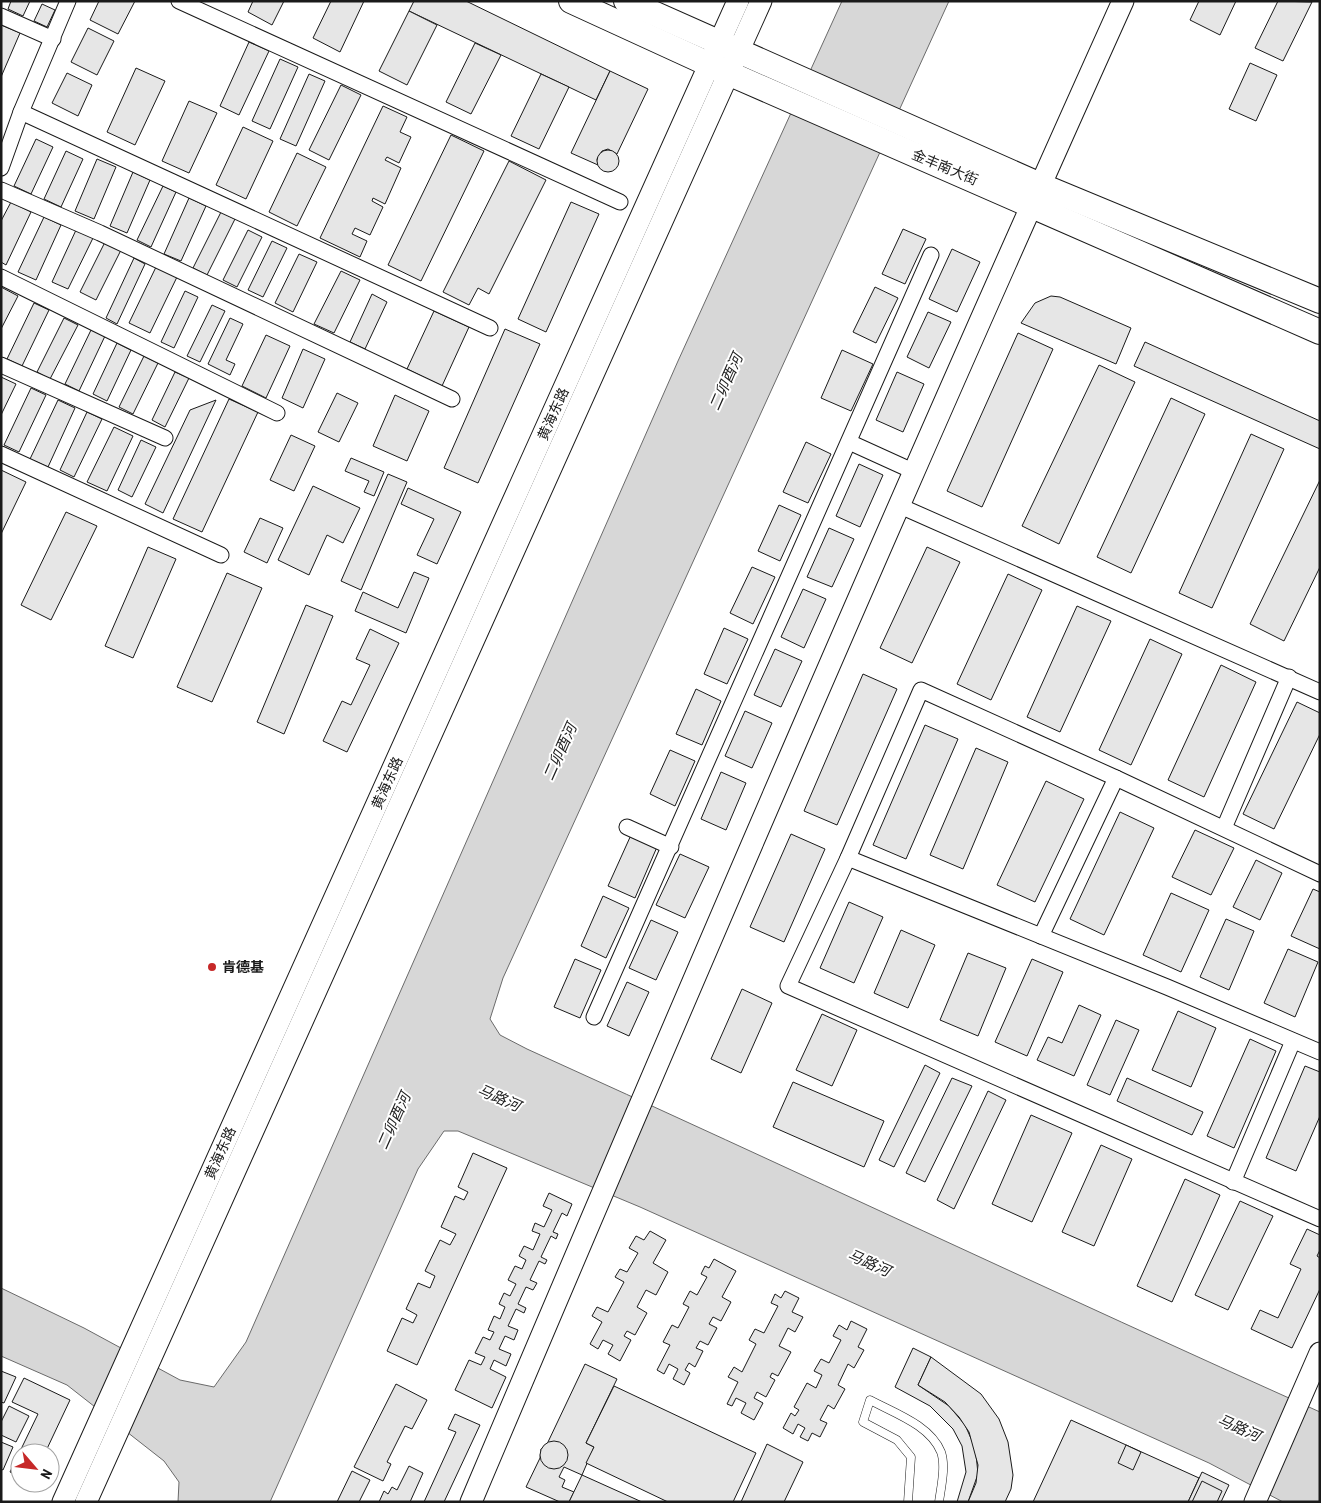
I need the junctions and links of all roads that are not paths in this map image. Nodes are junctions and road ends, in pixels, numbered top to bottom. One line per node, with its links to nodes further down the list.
1 (68, 1): 9 (street)
2 (178, 1): 15 (street)
3 (571, 1): 10 (main road, 金丰南大街)
4 (626, 1): 10 (main road, 金丰南大街)
5 (738, 1): 10 (street)
6 (760, 1): 10 (street)
7 (1123, 1): 14 (street)
8 (1, 16): 9 (street)
9 (52, 39): 11 (street)
10 (724, 58): 14 (main road, 金丰南大街); 45 (street, 黄海东路)
11 (21, 112): 12 (street); 19 (street)
12 (1, 168)
13 (1, 190): 22 (street)
14 (1036, 194): 18 (main road, 金丰南大街); 20 (main road, 金丰南大街); 27 (street)
15 (620, 202)
16 (931, 255): 25 (street)
17 (1, 277): 23 (street)
18 (1320, 301)
19 (490, 328)
20 (1320, 332)
21 (1, 365): 24 (street)
22 (452, 399)
23 (277, 413)
24 (165, 438)
25 (849, 442): 27 (street); 35 (street)
26 (1, 454): 29 (street)
27 (915, 472): 28 (street)
28 (900, 506): 30 (street); 48 (street)
29 (221, 555)
30 (1289, 677): 31 (street); 34 (street)
31 (1320, 692)
32 (1116, 778): 34 (street); 36 (street); 38 (street)
33 (627, 827): 35 (street)
34 (1224, 828): 37 (street)
35 (671, 846): 39 (street)
36 (848, 858): 38 (street); 42 (street)
37 (1320, 874)
38 (1042, 936): 40 (street)
39 (594, 1017)
40 (1293, 1041): 41 (street); 42 (street)
41 (1320, 1052)
42 (1233, 1182): 43 (street)
43 (1320, 1219)
44 (1320, 1353): 51 (street)
45 (107, 1429): 46 (street, 黄海东路); 47 (street, 黄海东路)
46 (63, 1502)
47 (86, 1502)
48 (471, 1502)
49 (908, 1502): 50 (lane)
50 (939, 1502)
51 (1255, 1502)

